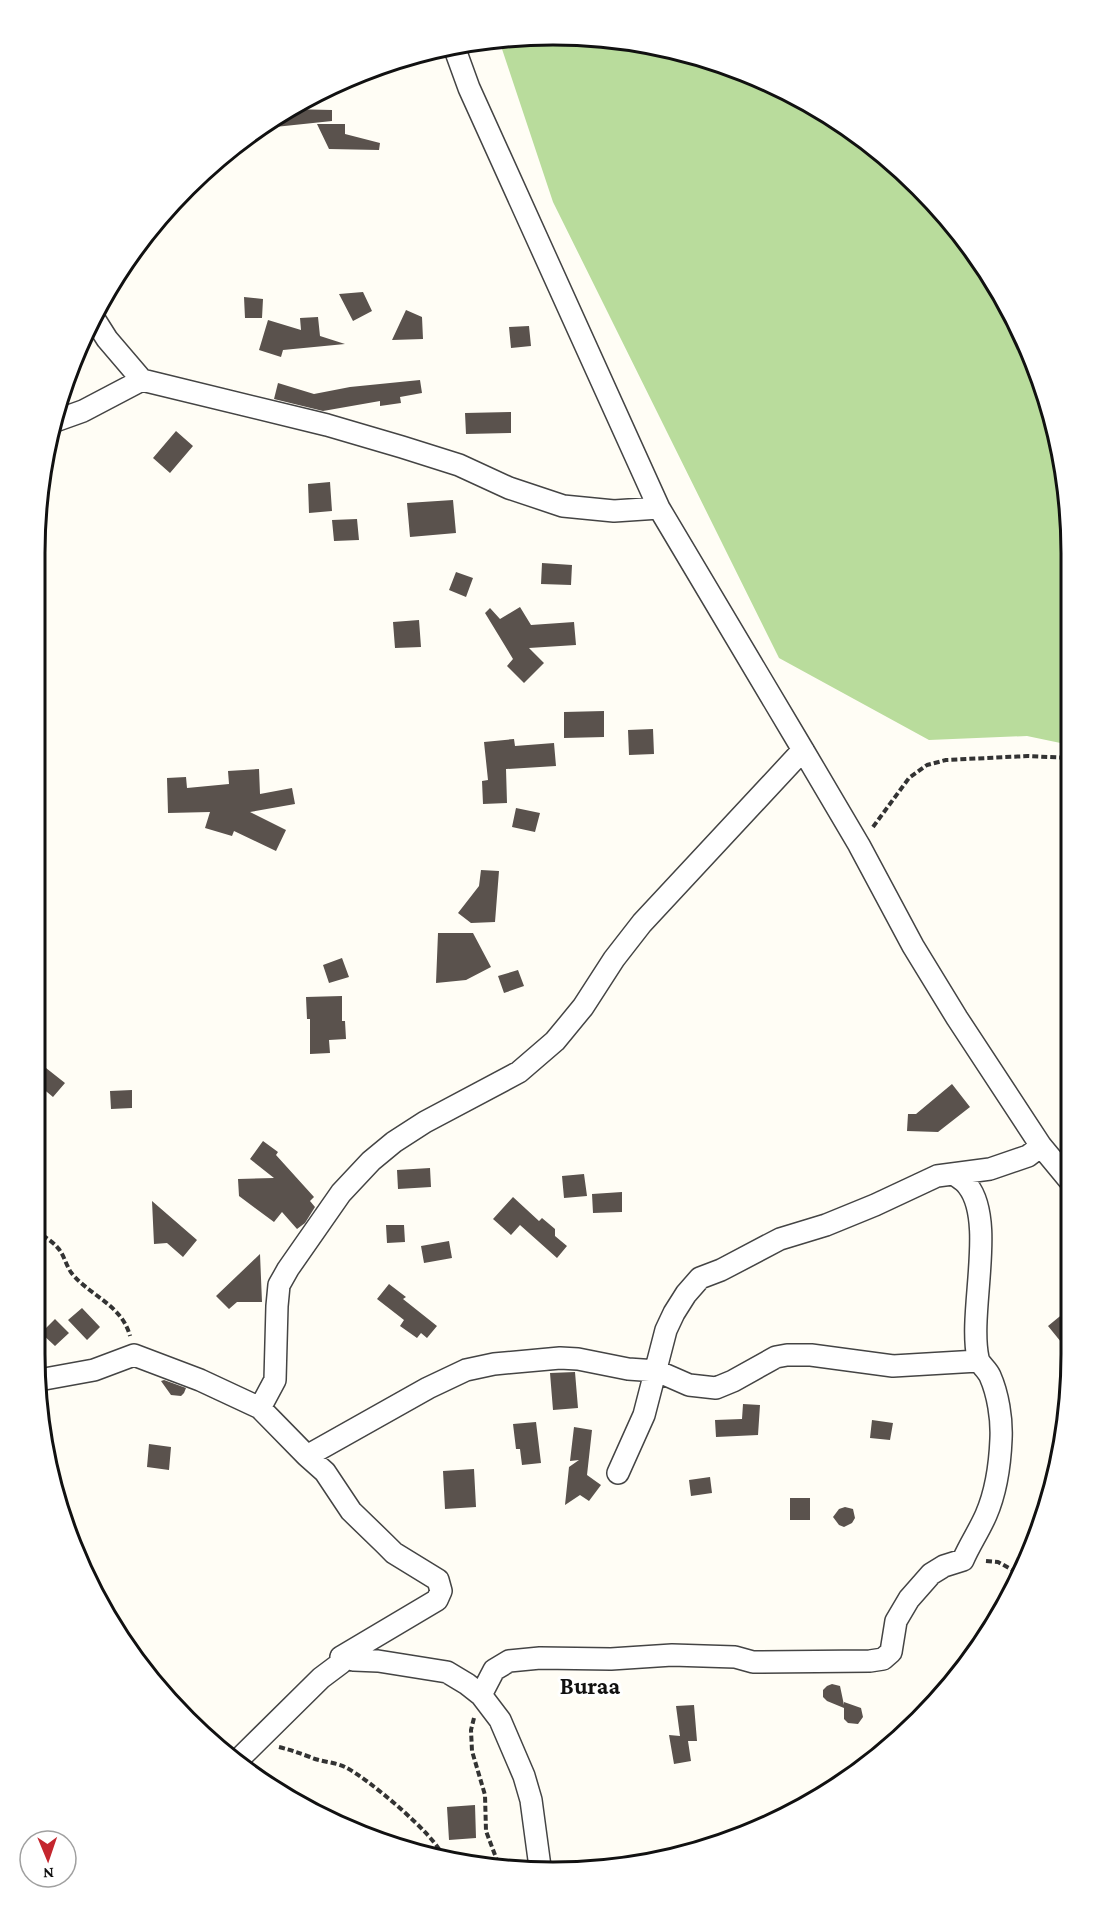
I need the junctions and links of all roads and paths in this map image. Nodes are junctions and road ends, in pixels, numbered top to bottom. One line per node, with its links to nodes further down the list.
1 (457, 54): 5 (street)
2 (98, 325): 3 (street)
3 (142, 380): 4 (street); 5 (street)
4 (63, 418)
5 (659, 508): 6 (street)
6 (803, 750): 8 (street); 17 (street)
7 (1061, 758): 8 (path)
8 (859, 845): 9 (street)
9 (1041, 1146): 10 (street); 11 (street)
10 (1061, 1170)
11 (954, 1174): 14 (street); 15 (street)
12 (45, 1238): 13 (path)
13 (134, 1355): 16 (street); 17 (street)
14 (978, 1361): 15 (street); 20 (street)
15 (657, 1371): 18 (street); 19 (street)
16 (46, 1379)
17 (260, 1408): 18 (street)
18 (307, 1456): 22 (street)
19 (618, 1473)
20 (963, 1560): 21 (path); 23 (street)
21 (1013, 1570)
22 (341, 1657): 23 (street); 24 (street)
23 (481, 1695): 27 (path); 28 (street)
24 (255, 1742): 25 (street); 26 (path)
25 (242, 1756)
26 (439, 1849)
27 (496, 1859)
28 (539, 1862)

